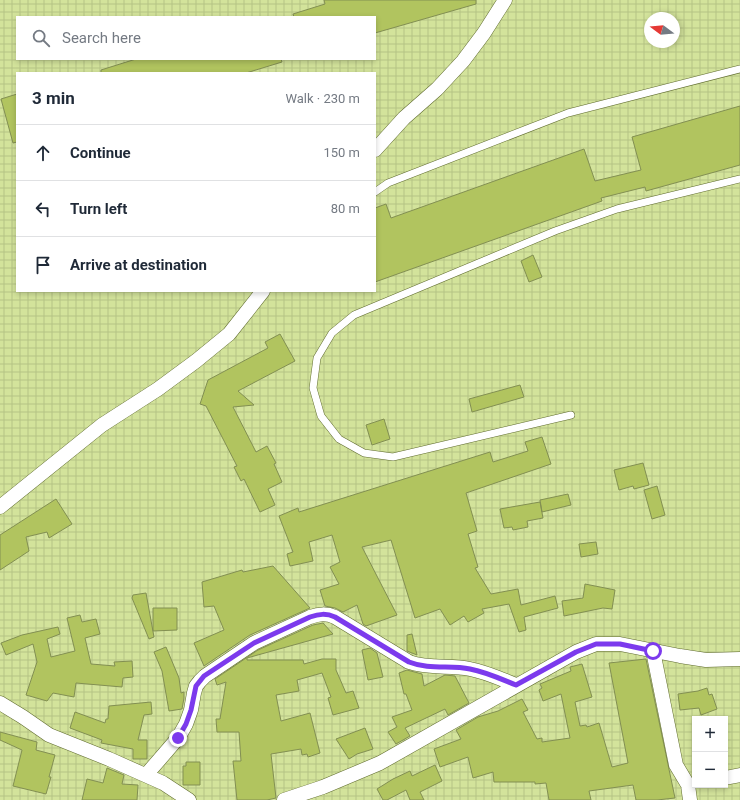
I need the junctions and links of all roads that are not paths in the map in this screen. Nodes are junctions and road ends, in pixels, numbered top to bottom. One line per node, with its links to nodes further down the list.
1 (505, 0): 3 (street)
2 (740, 69): 5 (lane)
3 (376, 149)
4 (740, 179): 7 (lane)
5 (376, 191)
6 (262, 292): 8 (street)
7 (571, 415)
8 (0, 507)
9 (653, 651): 10 (street); 11 (street); 16 (street)
10 (740, 659)
11 (516, 685): 14 (street); 18 (street)
12 (0, 703): 14 (street)
13 (740, 774): 15 (street)
14 (146, 775): 17 (street)
15 (728, 777)
16 (692, 784): 19 (street)
17 (189, 800)
18 (284, 800)
19 (690, 800)

